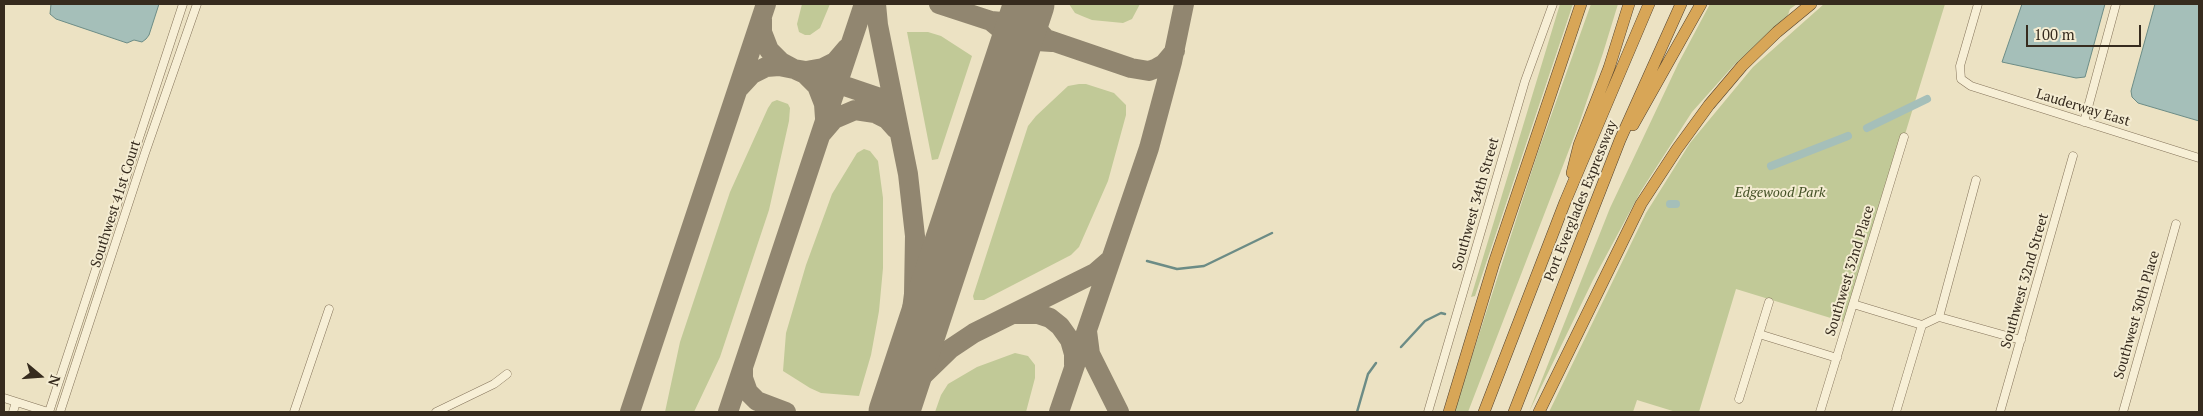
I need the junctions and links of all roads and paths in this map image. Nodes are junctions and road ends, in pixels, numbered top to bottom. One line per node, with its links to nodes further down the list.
1 (183, 4): 33 (street, Southwest 41st Court)
2 (197, 4): 34 (street, Southwest 41st Court)
3 (1553, 4): 37 (street, Southwest 34th Street)
4 (1581, 4): 38 (highway)
5 (1628, 4): 18 (highway)
6 (1649, 4): 18 (highway, Port Everglades Expressway)
7 (1681, 4): 14 (highway, Port Everglades Expressway)
8 (1701, 4): 14 (highway)
9 (1811, 4): 41 (highway)
10 (1978, 4): 12 (street, Lauderway East)
11 (2116, 4): 12 (street)
12 (2084, 122): 16 (street, Lauderway East)
13 (1904, 137): 21 (street, Southwest 32nd Place)
14 (1620, 140): 40 (highway, Port Everglades Expressway)
15 (2073, 156): 26 (street, Southwest 32nd Street)
16 (2199, 158)
17 (1976, 180): 23 (street)
18 (1566, 202): 39 (highway, Port Everglades Expressway)
19 (2176, 224): 45 (street, Southwest 30th Place)
20 (1769, 302): 25 (street)
21 (1853, 304): 24 (street); 27 (street, Southwest 32nd Place)
22 (329, 309): 35 (street)
23 (1939, 317): 24 (street); 26 (street)
24 (1922, 325): 43 (street)
25 (1759, 334): 27 (street); 30 (street)
26 (2021, 340): 44 (street, Southwest 32nd Street)
27 (1836, 358): 42 (street, Southwest 32nd Place)
28 (507, 374): 36 (street)
29 (4, 398): 31 (street)
30 (1739, 399)
31 (16, 402): 32 (street); 33 (street)
32 (13, 412)
33 (49, 412)
34 (60, 412)
35 (294, 412)
36 (436, 412)
37 (1428, 412)
38 (1449, 412)
39 (1484, 412)
40 (1514, 412)
41 (1539, 412)
42 (1820, 412)
43 (1896, 412)
44 (2000, 412)
45 (2123, 412)

